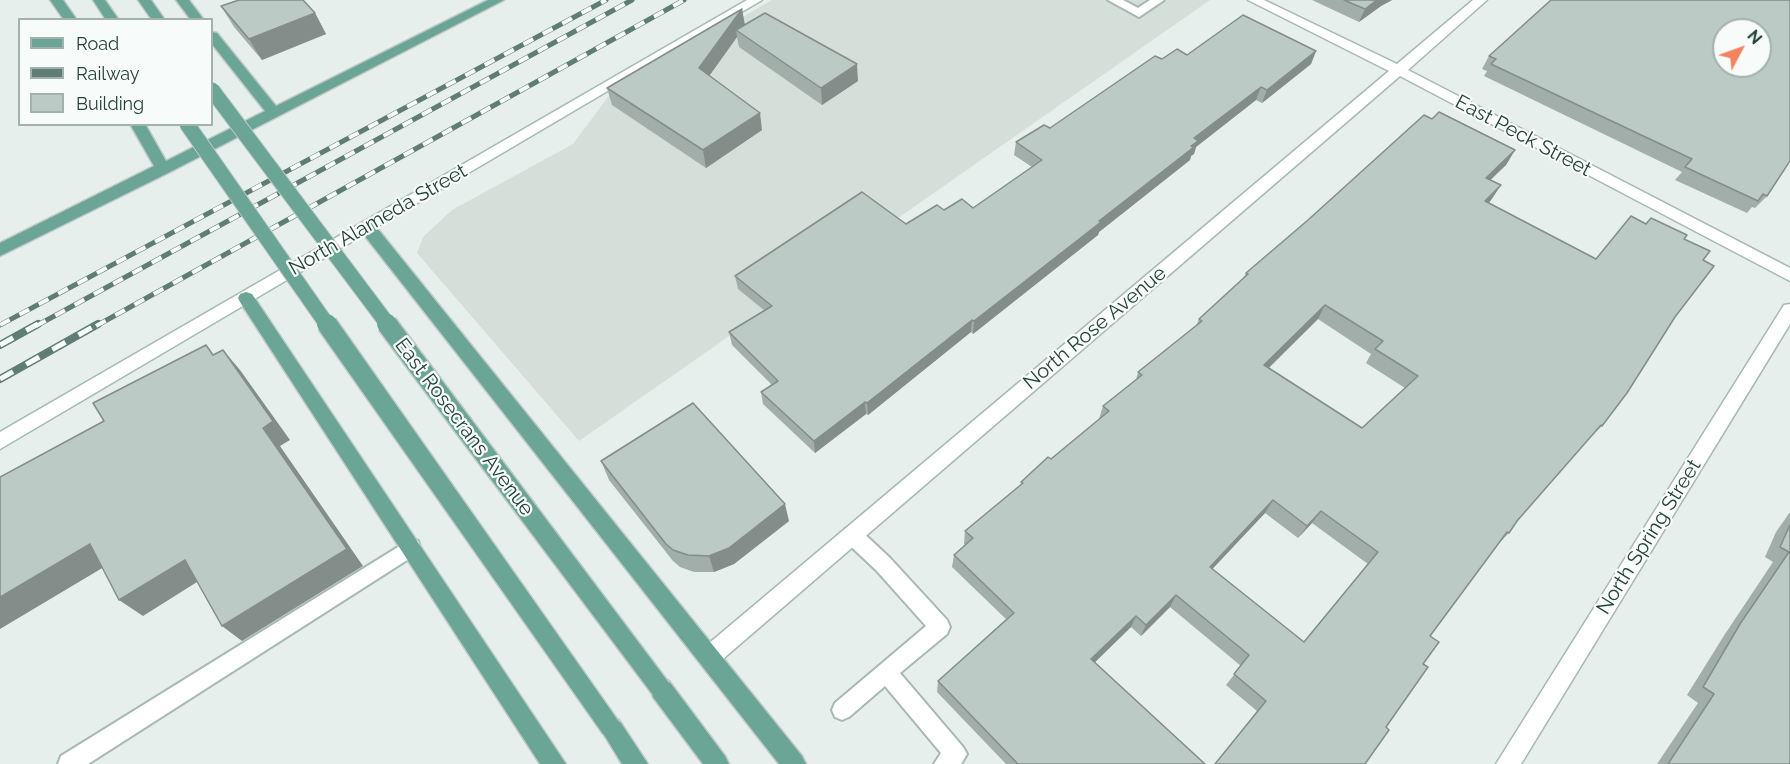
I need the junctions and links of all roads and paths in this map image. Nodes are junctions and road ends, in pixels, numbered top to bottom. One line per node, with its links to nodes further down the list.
1 (56, 0): 11 (main road)
2 (99, 0): 12 (main road)
3 (144, 0): 13 (main road)
4 (182, 0): 14 (main road)
5 (498, 0): 18 (main road)
6 (756, 0): 22 (street, North Alameda Street)
7 (1114, 0): 8 (lane)
8 (1158, 0)
9 (1254, 0): 16 (street, East Peck Street)
10 (1481, 0): 16 (street, North Rose Avenue)
11 (70, 18)
12 (112, 18)
13 (158, 18)
14 (196, 18)
15 (213, 37): 18 (main road)
16 (1398, 70): 24 (street, East Peck Street); 28 (street, North Rose Avenue)
17 (213, 91): 36 (main road, East Rosecrans Avenue, bridge)
18 (274, 112): 21 (main road)
19 (138, 126): 21 (main road)
20 (188, 126): 35 (main road, bridge)
21 (163, 169): 23 (main road)
22 (367, 227): 25 (street, North Alameda Street); 30 (main road)
23 (0, 250)
24 (1790, 275)
25 (246, 298): 27 (street, North Alameda Street); 29 (main road)
26 (1790, 310): 39 (street, North Spring Street)
27 (0, 441)
28 (852, 535): 30 (street, North Rose Avenue); 31 (lane)
29 (411, 547): 33 (lane); 34 (main road)
30 (710, 657): 37 (main road)
31 (886, 672): 32 (lane); 38 (lane)
32 (842, 710)
33 (69, 764)
34 (554, 764)
35 (636, 764)
36 (717, 764)
37 (794, 764)
38 (945, 764)
39 (1508, 764)

